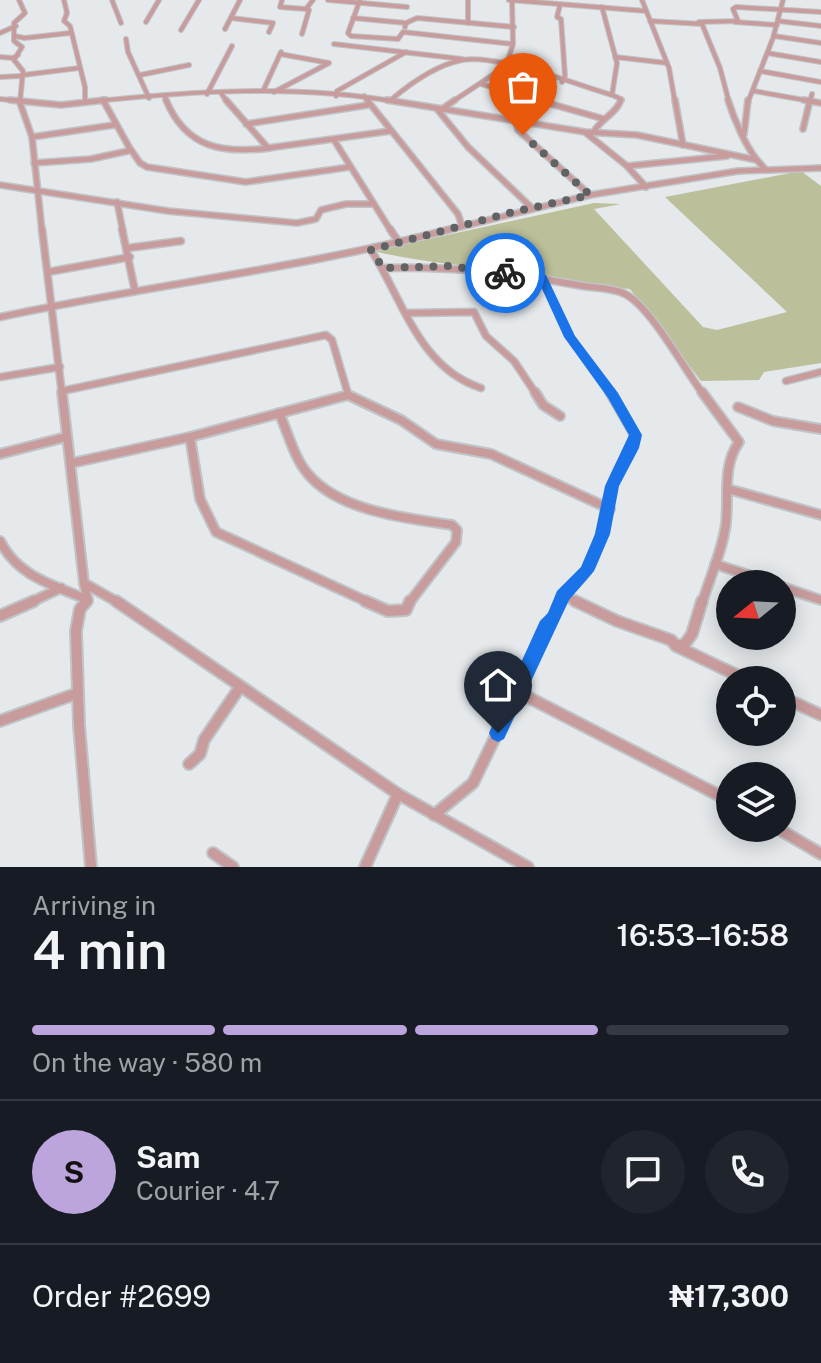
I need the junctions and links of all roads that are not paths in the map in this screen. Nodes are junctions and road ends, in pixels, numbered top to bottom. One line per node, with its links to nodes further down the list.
1 (19, 0): 39 (street)
2 (64, 0): 42 (street)
3 (112, 0): 29 (street)
4 (159, 0): 26 (street)
5 (199, 0): 37 (street)
6 (240, 0): 23 (street)
7 (282, 0): 16 (street)
8 (313, 0): 20 (street)
9 (328, 0): 14 (street)
10 (468, 0): 32 (street)
11 (510, 0): 15 (street); 35 (street)
12 (642, 0): 21 (street)
13 (783, 0): 19 (street)
14 (359, 1): 17 (street); 24 (street)
15 (560, 5): 18 (street); 67 (street)
16 (280, 7): 20 (street); 30 (street)
17 (407, 7)
18 (602, 7): 21 (street); 56 (street)
19 (781, 8): 22 (street); 28 (street); 33 (street)
20 (306, 9): 43 (street)
21 (646, 11): 25 (street)
22 (821, 12)
23 (231, 18): 30 (street); 36 (street)
24 (353, 18): 31 (street); 44 (street)
25 (650, 21): 27 (street); 59 (street)
26 (146, 22)
27 (699, 22): 28 (street); 99 (street)
28 (735, 22): 33 (street)
29 (121, 23)
30 (273, 23): 40 (street)
31 (406, 23): 32 (street); 41 (street)
32 (468, 23): 35 (street)
33 (778, 23): 34 (street); 45 (street)
34 (821, 26)
35 (514, 27): 50 (street)
36 (225, 29)
37 (181, 30)
38 (0, 31): 39 (street)
39 (13, 31): 42 (street); 55 (street)
40 (269, 32)
41 (403, 32): 44 (street); 50 (street)
42 (70, 33): 62 (street)
43 (302, 34)
44 (349, 35): 47 (street)
45 (774, 36): 48 (street); 53 (street)
46 (126, 39): 64 (street)
47 (342, 40)
48 (821, 43)
49 (334, 44): 52 (street)
50 (513, 44): 61 (street)
51 (232, 46): 74 (street)
52 (406, 52): 57 (street); 77 (street)
53 (767, 53): 58 (street); 63 (street)
54 (0, 57): 55 (street)
55 (16, 57): 65 (street)
56 (615, 57): 59 (street); 76 (street)
57 (465, 59): 61 (street); 82 (street)
58 (821, 62)
59 (667, 63): 102 (street)
60 (189, 65): 64 (street)
61 (506, 66): 67 (street); 69 (street)
62 (79, 68): 65 (street); 86 (street)
63 (760, 71): 68 (street); 71 (street)
64 (140, 75): 80 (street)
65 (22, 76): 66 (street); 83 (street)
66 (0, 77)
67 (562, 82): 76 (street)
68 (821, 82)
69 (481, 84): 85 (street); 90 (street)
70 (263, 91): 72 (street); 72 (street); 73 (street)
71 (754, 91): 87 (street); 99 (street)
72 (274, 92): 77 (street)
73 (221, 93): 74 (street); 93 (street)
74 (207, 94): 79 (street)
75 (812, 94): 87 (street)
76 (612, 95): 91 (street)
77 (336, 96): 78 (street)
78 (364, 96): 82 (street); 89 (street)
79 (165, 97): 80 (street); 104 (street)
80 (149, 98): 84 (street)
81 (0, 99): 83 (street)
82 (392, 99): 90 (street)
83 (19, 100): 86 (street); 100 (street)
84 (103, 100): 86 (street); 94 (street)
85 (538, 101): 91 (street); 92 (street)
86 (85, 102)
87 (810, 102): 88 (street); 95 (street)
88 (821, 103)
89 (368, 105): 93 (street); 96 (street)
90 (439, 109): 92 (street); 118 (street)
91 (604, 119): 98 (street)
92 (514, 122): 97 (street); 115 (street)
93 (246, 124): 104 (street)
94 (114, 125): 100 (street); 103 (street)
95 (803, 129)
96 (390, 131): 101 (street); 119 (street)
97 (585, 132): 98 (street); 108 (street)
98 (593, 133): 102 (street)
99 (744, 134): 106 (street)
100 (32, 137): 107 (street)
101 (334, 140): 104 (street); 109 (street)
102 (683, 145): 105 (street)
103 (129, 147): 107 (street); 109 (street)
104 (273, 147)
105 (732, 155): 106 (street); 108 (street)
106 (757, 160): 111 (street)
107 (34, 163): 114 (street)
108 (627, 166): 113 (street)
109 (350, 167): 117 (street)
110 (821, 168): 111 (street)
111 (765, 169): 113 (street)
112 (0, 185): 114 (street)
113 (646, 187): 115 (street)
114 (36, 189): 116 (street); 126 (street)
115 (590, 195): 118 (street)
116 (117, 202): 117 (street); 122 (street)
117 (373, 204): 121 (street)
118 (532, 208): 119 (street)
119 (462, 226): 121 (street)
120 (181, 241): 122 (street)
121 (400, 244): 123 (street)
122 (128, 248): 124 (street)
123 (371, 250): 125 (street); 128 (street)
124 (130, 257): 126 (street); 128 (street)
125 (383, 268): 127 (street); 130 (street)
126 (48, 272): 129 (street)
127 (542, 278): 148 (street); 149 (street)
128 (135, 291): 129 (street)
129 (50, 307): 131 (street); 132 (street)
130 (407, 313): 136 (street); 141 (street)
131 (0, 317)
132 (60, 367): 134 (street); 137 (street)
133 (821, 372): 135 (street)
134 (0, 377)
135 (786, 381)
136 (481, 388)
137 (62, 391): 138 (street); 143 (street)
138 (348, 395): 140 (street); 149 (street)
139 (738, 407): 142 (street)
140 (279, 413): 144 (street); 144 (street)
141 (560, 416)
142 (821, 429)
143 (66, 437): 145 (street); 147 (street)
144 (190, 437): 147 (street)
145 (4, 452): 146 (street)
146 (0, 460)
147 (72, 463): 154 (street)
148 (728, 489): 150 (street); 152 (street)
149 (610, 509): 157 (street)
150 (821, 515)
151 (0, 541): 155 (street)
152 (715, 564): 153 (street); 161 (street)
153 (733, 570)
154 (84, 583): 158 (street); 163 (street)
155 (63, 587): 158 (street); 160 (street)
156 (796, 592): 159 (street)
157 (563, 595): 161 (street); 164 (street)
158 (88, 600): 165 (street)
159 (821, 600)
160 (0, 616)
161 (676, 646): 162 (street)
162 (718, 666)
163 (240, 687): 169 (street); 170 (street)
164 (516, 691): 171 (street); 172 (street)
165 (78, 693): 168 (street); 176 (street)
166 (796, 703): 167 (street)
167 (821, 715)
168 (0, 721)
169 (189, 764)
170 (398, 794): 172 (street); 178 (street)
171 (716, 794)
172 (434, 815): 179 (street)
173 (796, 839): 175 (street)
174 (213, 853): 177 (street)
175 (821, 854)
176 (91, 867)
177 (233, 867)
178 (365, 867)
179 (528, 867)

